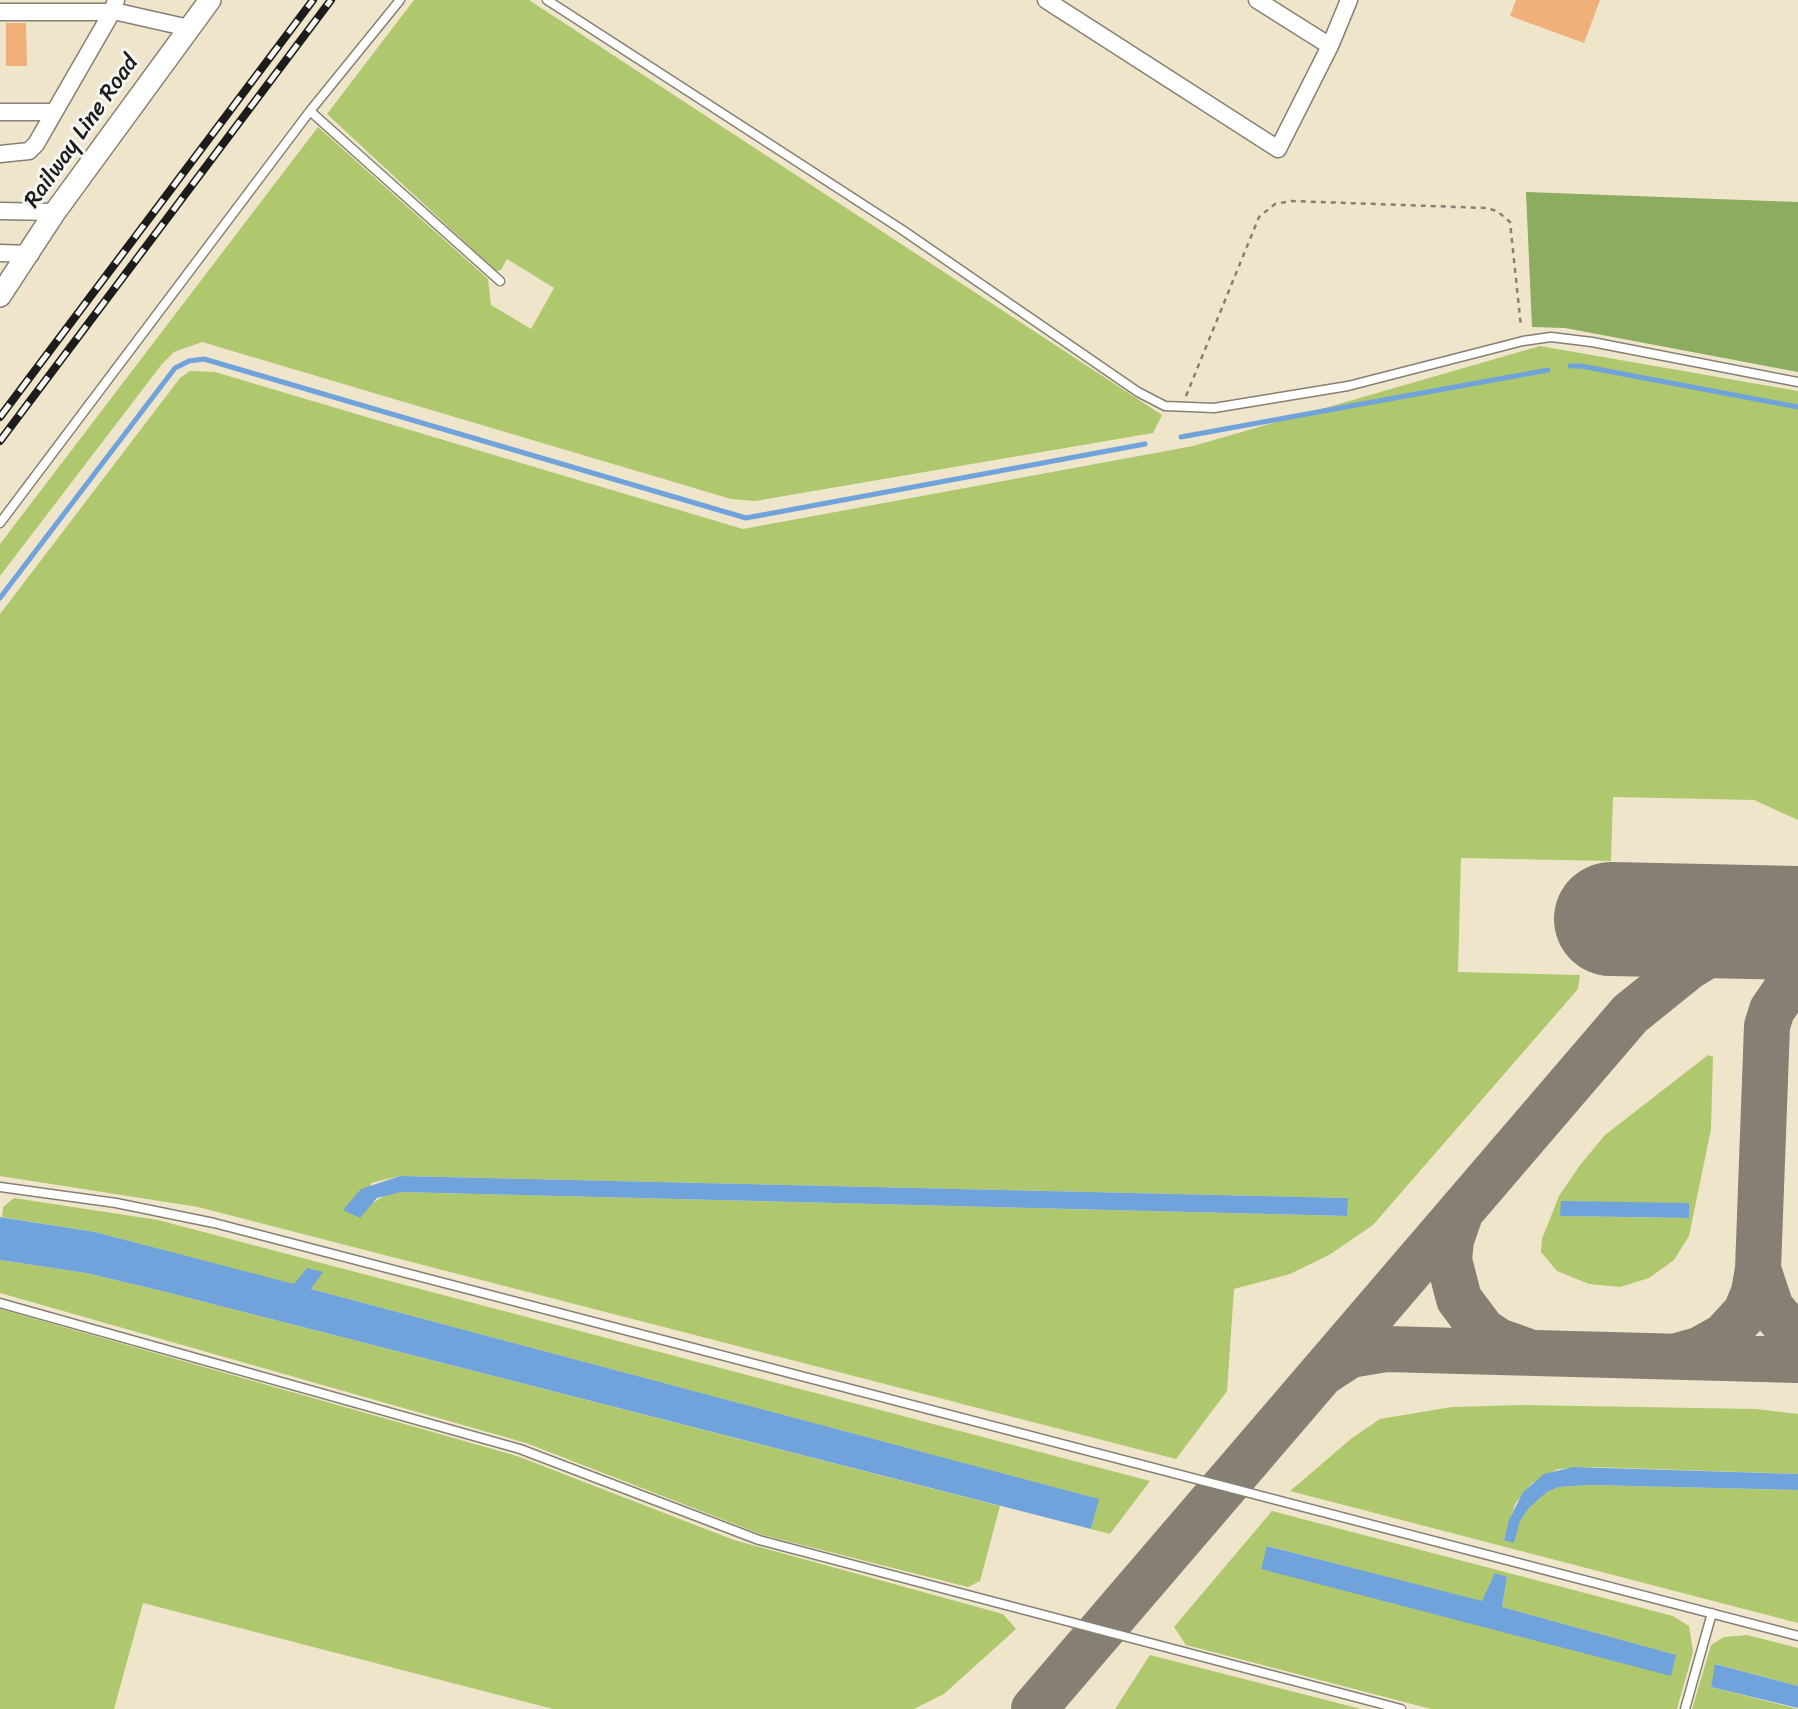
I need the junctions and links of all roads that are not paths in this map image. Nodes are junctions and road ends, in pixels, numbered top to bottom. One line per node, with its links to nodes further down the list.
1 (210, 0): 9 (street, Railway Line Road)
2 (400, 0): 11 (lane)
3 (547, 0): 21 (lane)
4 (1046, 0): 10 (street)
5 (1258, 0): 10 (street)
6 (1349, 0): 10 (street)
7 (114, 6): 8 (street); 9 (street); 13 (street)
8 (0, 12)
9 (189, 28): 16 (street, Railway Line Road)
10 (1330, 46)
11 (310, 111): 19 (lane); 22 (lane)
12 (0, 112): 13 (street)
13 (54, 112): 14 (street)
14 (0, 154)
15 (0, 211): 16 (street)
16 (55, 212): 18 (street, Railway Line Road)
17 (0, 253): 18 (street)
18 (31, 254): 20 (street, Railway Line Road)
19 (500, 281)
20 (0, 296)
21 (1798, 382)
22 (0, 523)
23 (0, 1187): 25 (lane)
24 (0, 1303): 27 (lane)
25 (1712, 1613): 26 (lane); 28 (lane)
26 (1798, 1636)
27 (1401, 1709)
28 (1685, 1709)

